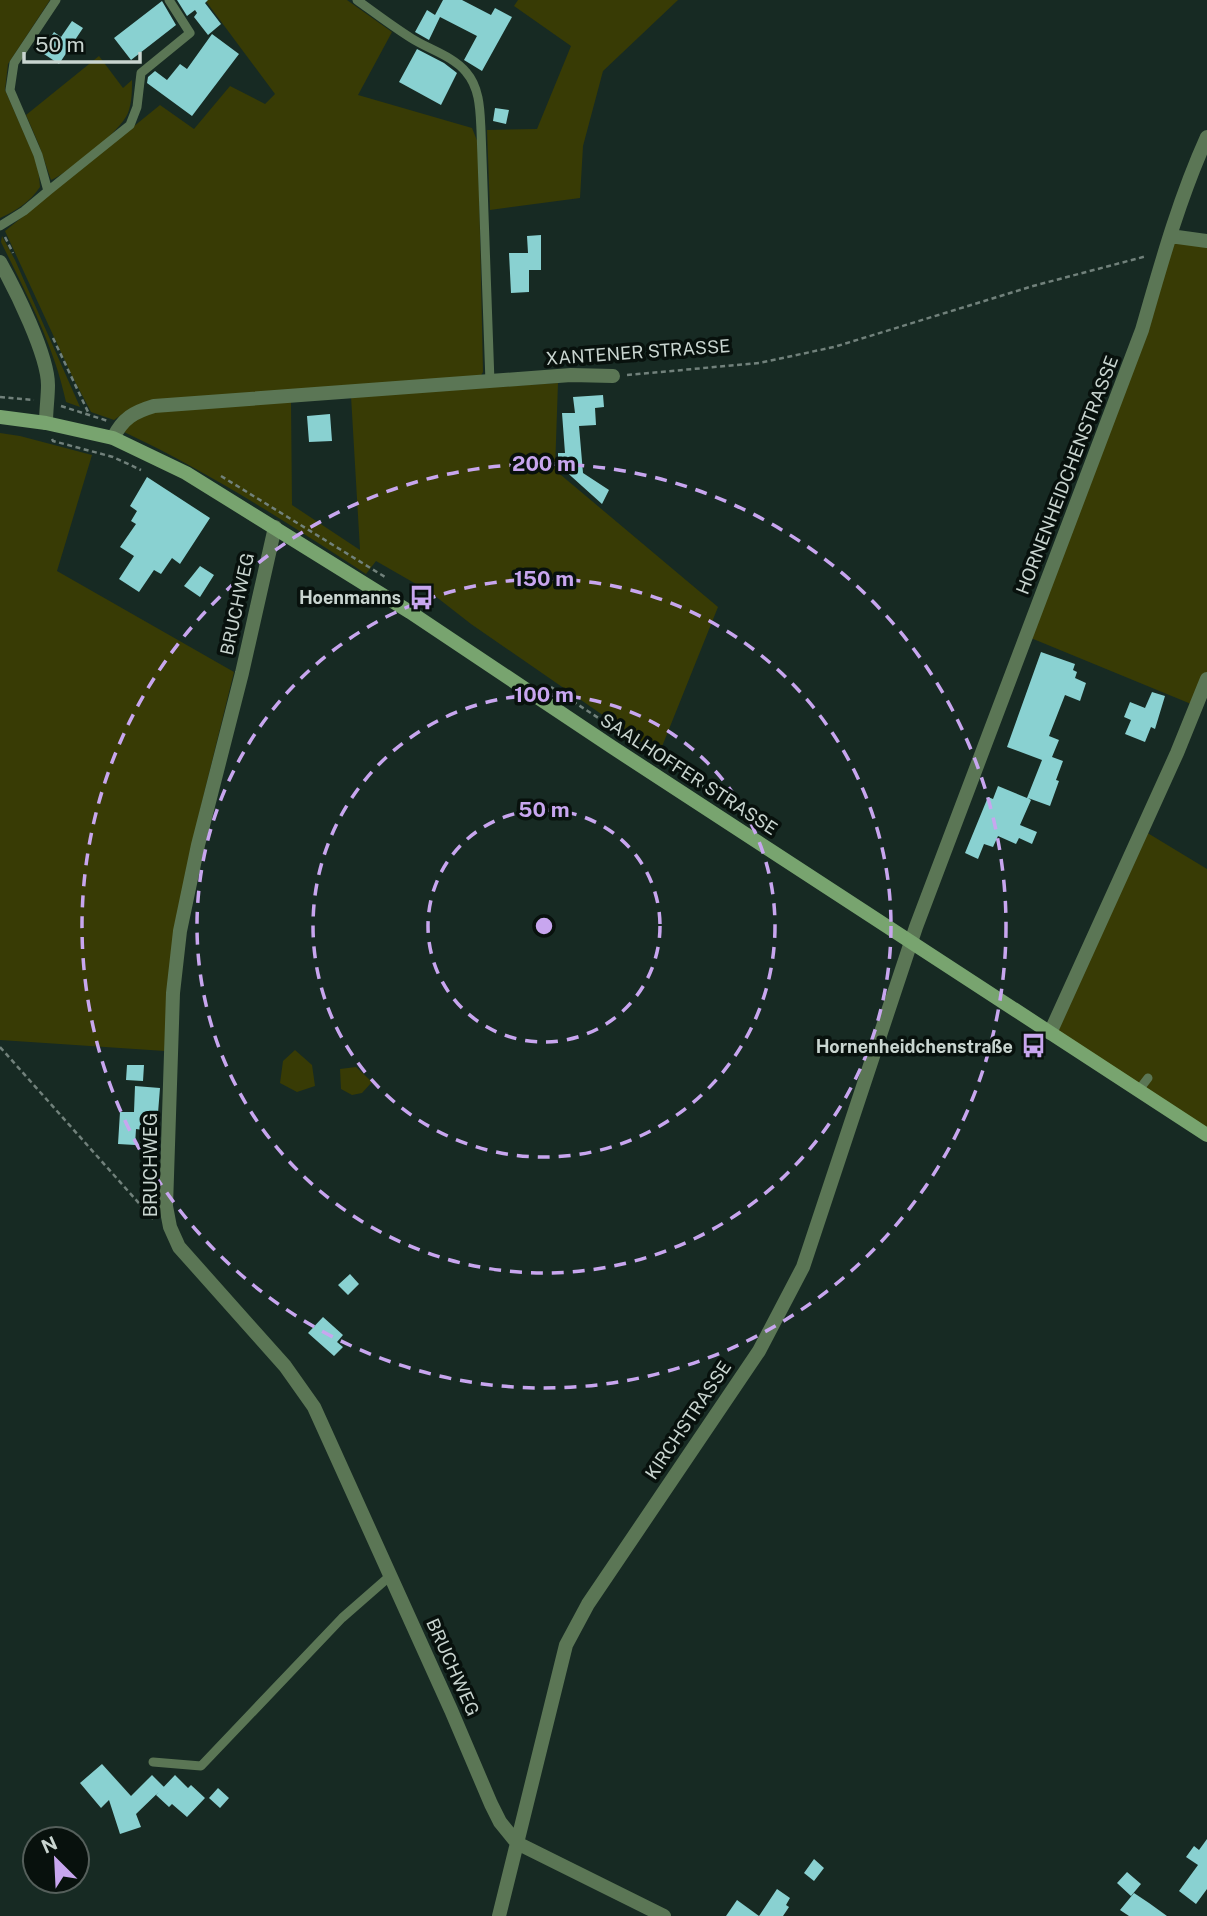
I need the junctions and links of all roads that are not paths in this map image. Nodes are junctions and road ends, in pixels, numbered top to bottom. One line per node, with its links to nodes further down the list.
1 (56, 0): 5 (lane)
2 (169, 0): 5 (lane)
3 (357, 0): 11 (lane)
4 (1207, 137): 7 (street, HORNENHEIDCHENSTRASSE)
5 (48, 191): 6 (lane)
6 (0, 226)
7 (1170, 236): 8 (street); 17 (street, HORNENHEIDCHENSTRASSE)
8 (1207, 241)
9 (0, 262): 13 (street)
10 (613, 376): 11 (street, XANTENER STRASSE)
11 (490, 382): 14 (street, XANTENER STRASSE)
12 (0, 417): 13 (main road)
13 (46, 423): 14 (main road, SAALHOFFER STRASSE)
14 (113, 438): 15 (main road, SAALHOFFER STRASSE)
15 (275, 527): 17 (main road, SAALHOFFER STRASSE); 22 (street, BRUCHWEG)
16 (1207, 679): 18 (street)
17 (912, 943): 18 (main road, SAALHOFFER STRASSE); 24 (street, KIRCHSTRASSE)
18 (1050, 1033): 20 (main road, SAALHOFFER STRASSE)
19 (1148, 1078): 20 (lane)
20 (1138, 1091): 21 (main road, SAALHOFFER STRASSE)
21 (1207, 1135)
22 (390, 1576): 23 (lane); 24 (street, BRUCHWEG)
23 (153, 1762)
24 (517, 1843): 25 (street, KIRCHSTRASSE); 26 (street)
25 (499, 1916)
26 (664, 1916)

